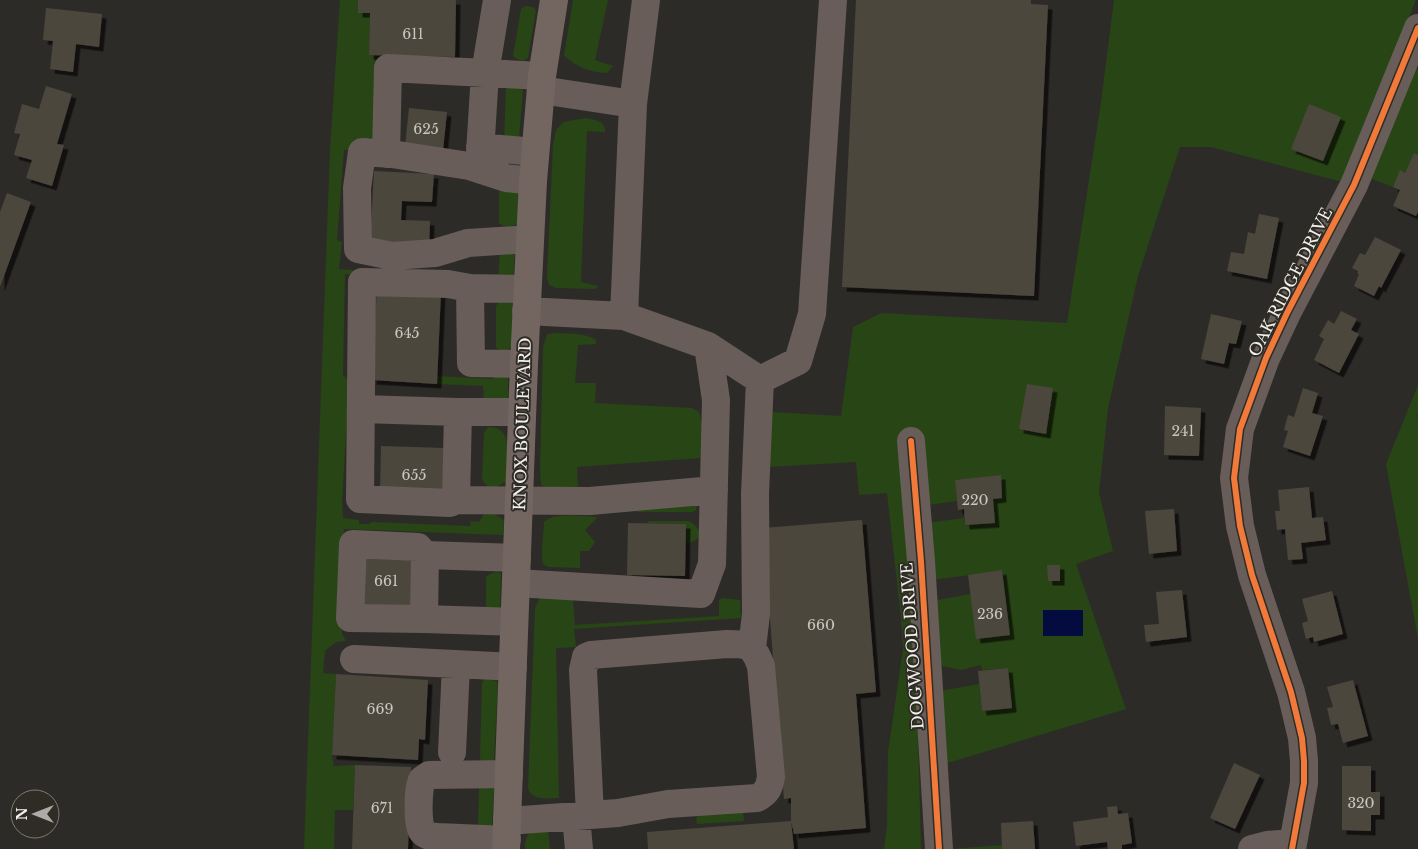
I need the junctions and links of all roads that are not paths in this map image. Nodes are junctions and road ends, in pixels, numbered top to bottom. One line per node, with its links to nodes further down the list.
1 (498, 0): 6 (street)
2 (554, 0): 7 (main road, KNOX BOULEVARD)
3 (646, 0): 8 (street)
4 (833, 0): 19 (street)
5 (1418, 28): 39 (street, OAK RIDGE DRIVE)
6 (485, 73): 7 (street); 10 (street); 11 (street)
7 (541, 83): 8 (street); 9 (main road, KNOX BOULEVARD)
8 (633, 104): 16 (street)
9 (535, 152): 11 (street); 12 (main road, KNOX BOULEVARD)
10 (386, 154): 11 (street); 13 (street)
11 (480, 158): 12 (street)
12 (532, 181): 13 (main road, KNOX BOULEVARD)
13 (530, 239): 15 (main road, KNOX BOULEVARD)
14 (470, 288): 15 (street); 18 (street); 20 (street)
15 (527, 300): 16 (street); 18 (main road, KNOX BOULEVARD)
16 (624, 316): 17 (street)
17 (708, 346): 19 (street); 24 (street)
18 (524, 364): 22 (main road, KNOX BOULEVARD)
19 (760, 380): 31 (street)
20 (361, 410): 21 (street); 25 (street)
21 (458, 412): 22 (street); 25 (street)
22 (522, 412): 26 (main road, KNOX BOULEVARD)
23 (911, 441): 41 (street, DOGWOOD DRIVE)
24 (714, 490): 26 (street); 28 (street)
25 (456, 500): 26 (street)
26 (519, 501): 28 (main road, KNOX BOULEVARD)
27 (425, 555): 28 (street); 29 (street); 29 (street)
28 (516, 570): 30 (main road, KNOX BOULEVARD)
29 (424, 619): 30 (street)
30 (514, 622): 34 (main road, KNOX BOULEVARD)
31 (752, 648): 37 (street); 37 (street)
32 (354, 659): 33 (street)
33 (456, 665): 34 (street); 35 (street)
34 (513, 667): 36 (main road, KNOX BOULEVARD)
35 (452, 752)
36 (509, 774): 38 (main road, KNOX BOULEVARD); 38 (street)
37 (583, 816): 38 (street); 40 (street)
38 (507, 837)
39 (1292, 846): 42 (street)
40 (579, 849)
41 (939, 849)
42 (1252, 849)

